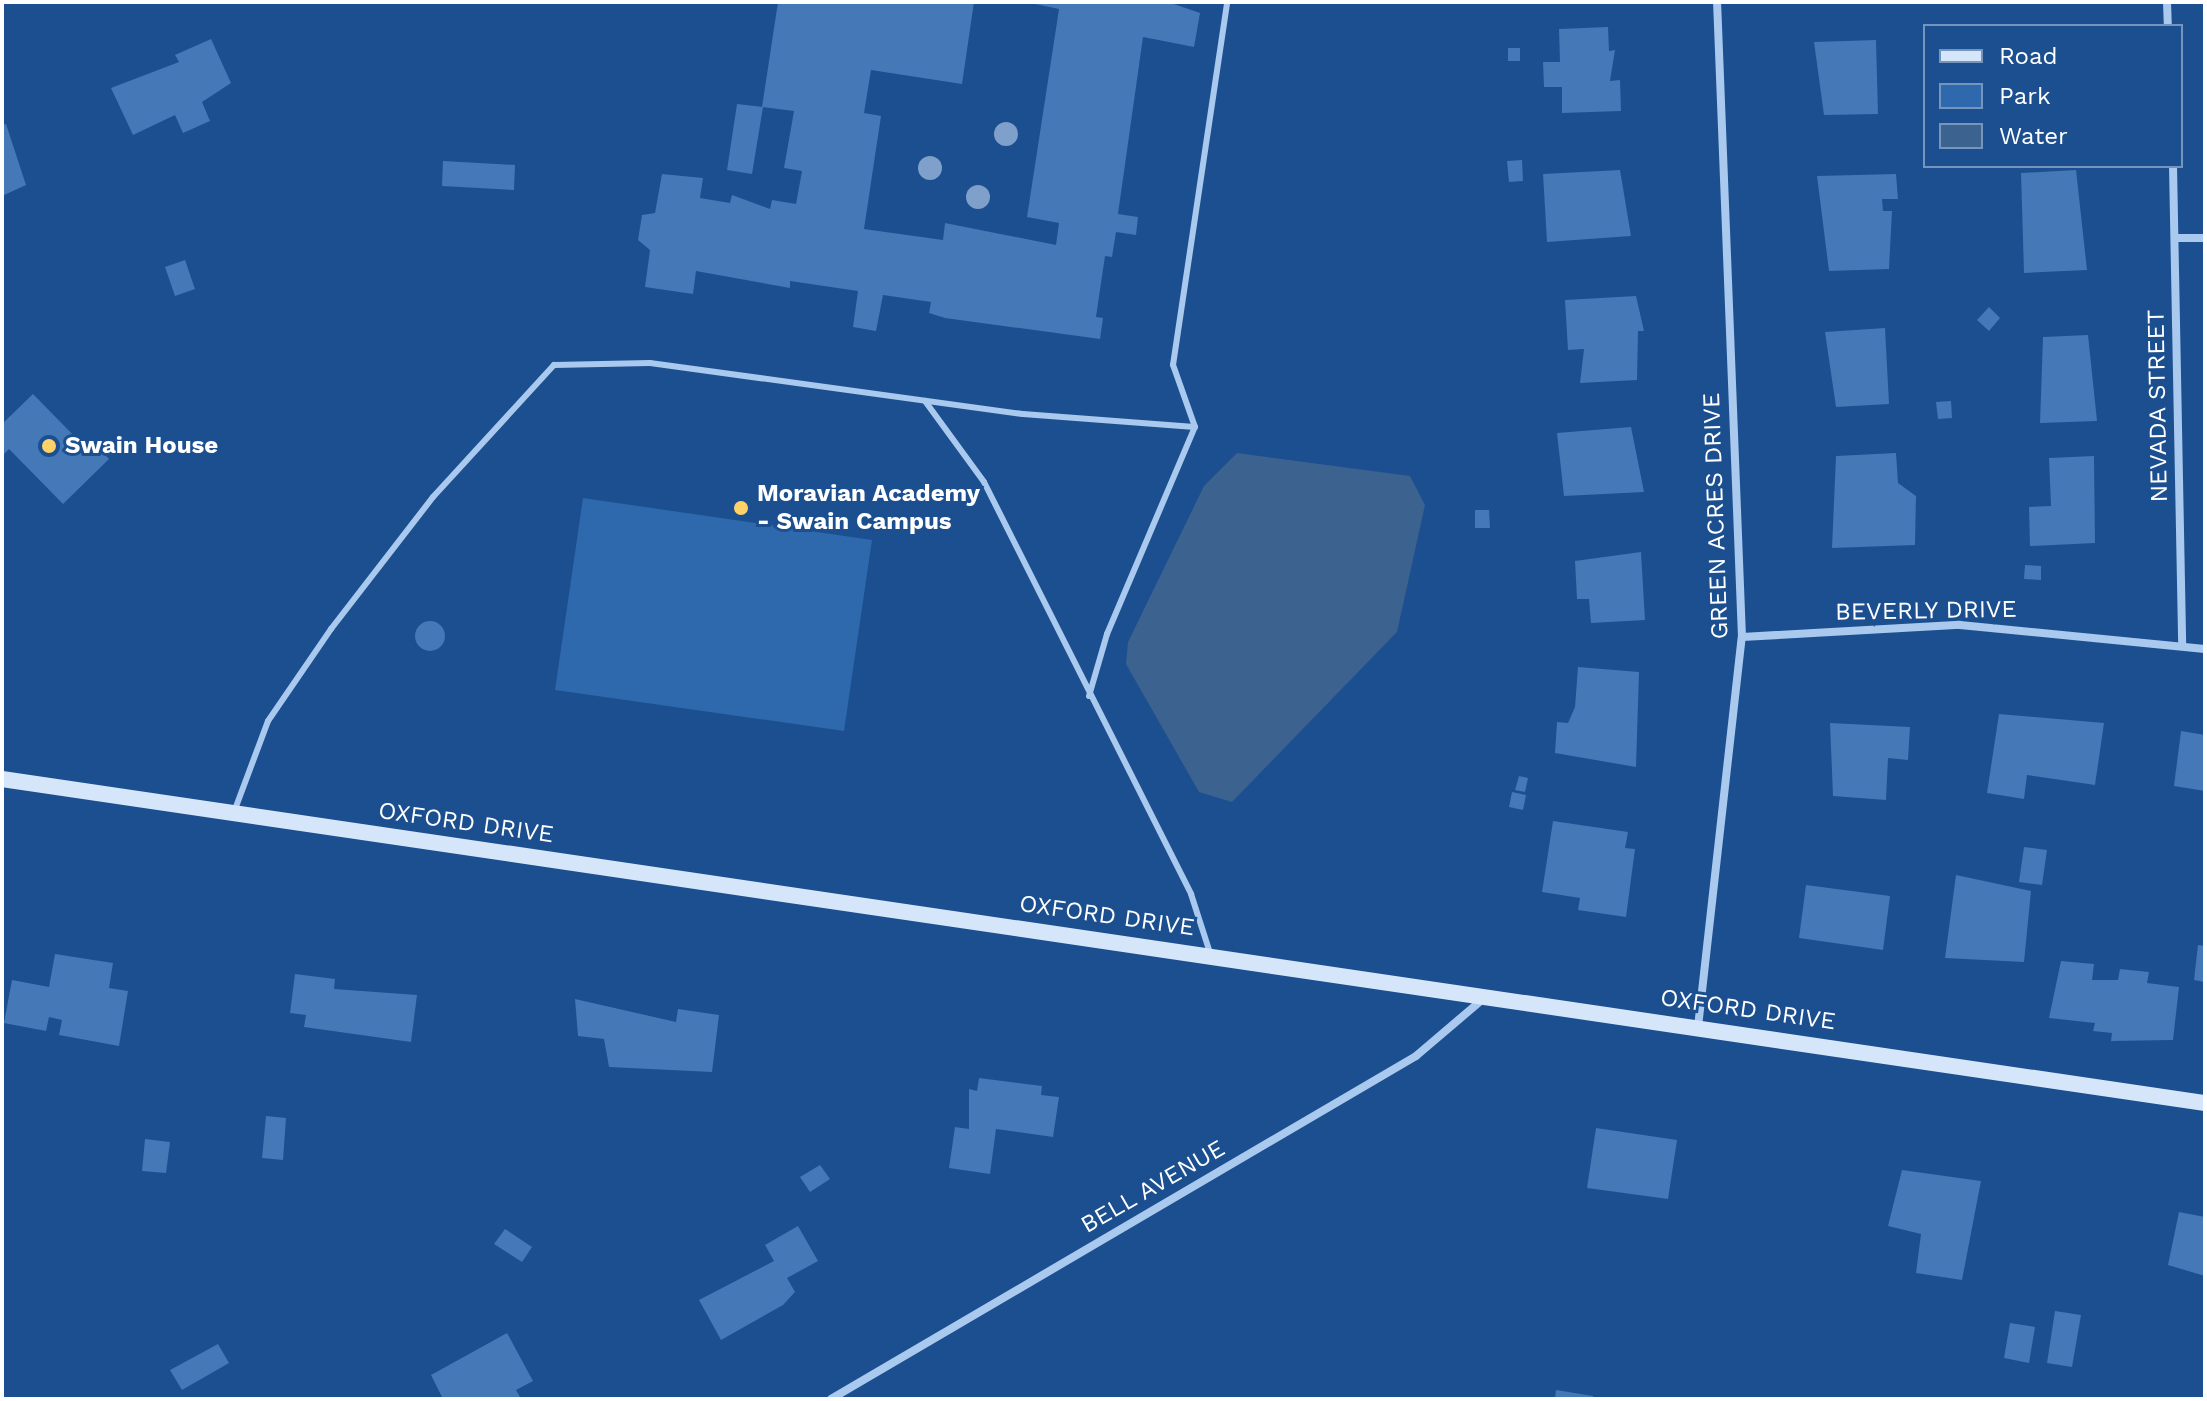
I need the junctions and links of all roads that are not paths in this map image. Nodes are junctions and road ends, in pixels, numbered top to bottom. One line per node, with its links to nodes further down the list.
1 (1227, 2): 9 (lane)
2 (1717, 2): 10 (street, GREEN ACRES DRIVE)
3 (2167, 2): 4 (street)
4 (2168, 24)
5 (2173, 168): 6 (street, NEVADA STREET)
6 (2175, 238): 7 (street); 11 (street, NEVADA STREET)
7 (2205, 238)
8 (925, 401): 9 (lane); 13 (lane); 15 (lane)
9 (1195, 427): 13 (lane)
10 (1742, 637): 11 (street, BEVERLY DRIVE); 18 (street, GREEN ACRES DRIVE)
11 (2182, 645): 12 (street, BEVERLY DRIVE)
12 (2205, 649)
13 (1089, 696): 16 (lane)
14 (2, 779): 15 (main road, OXFORD DRIVE)
15 (234, 813): 16 (main road, OXFORD DRIVE)
16 (1211, 956): 17 (main road, OXFORD DRIVE)
17 (1487, 996): 18 (main road, OXFORD DRIVE); 20 (street, BELL AVENUE)
18 (1698, 1027): 19 (main road, OXFORD DRIVE)
19 (2205, 1103)
20 (831, 1399)

